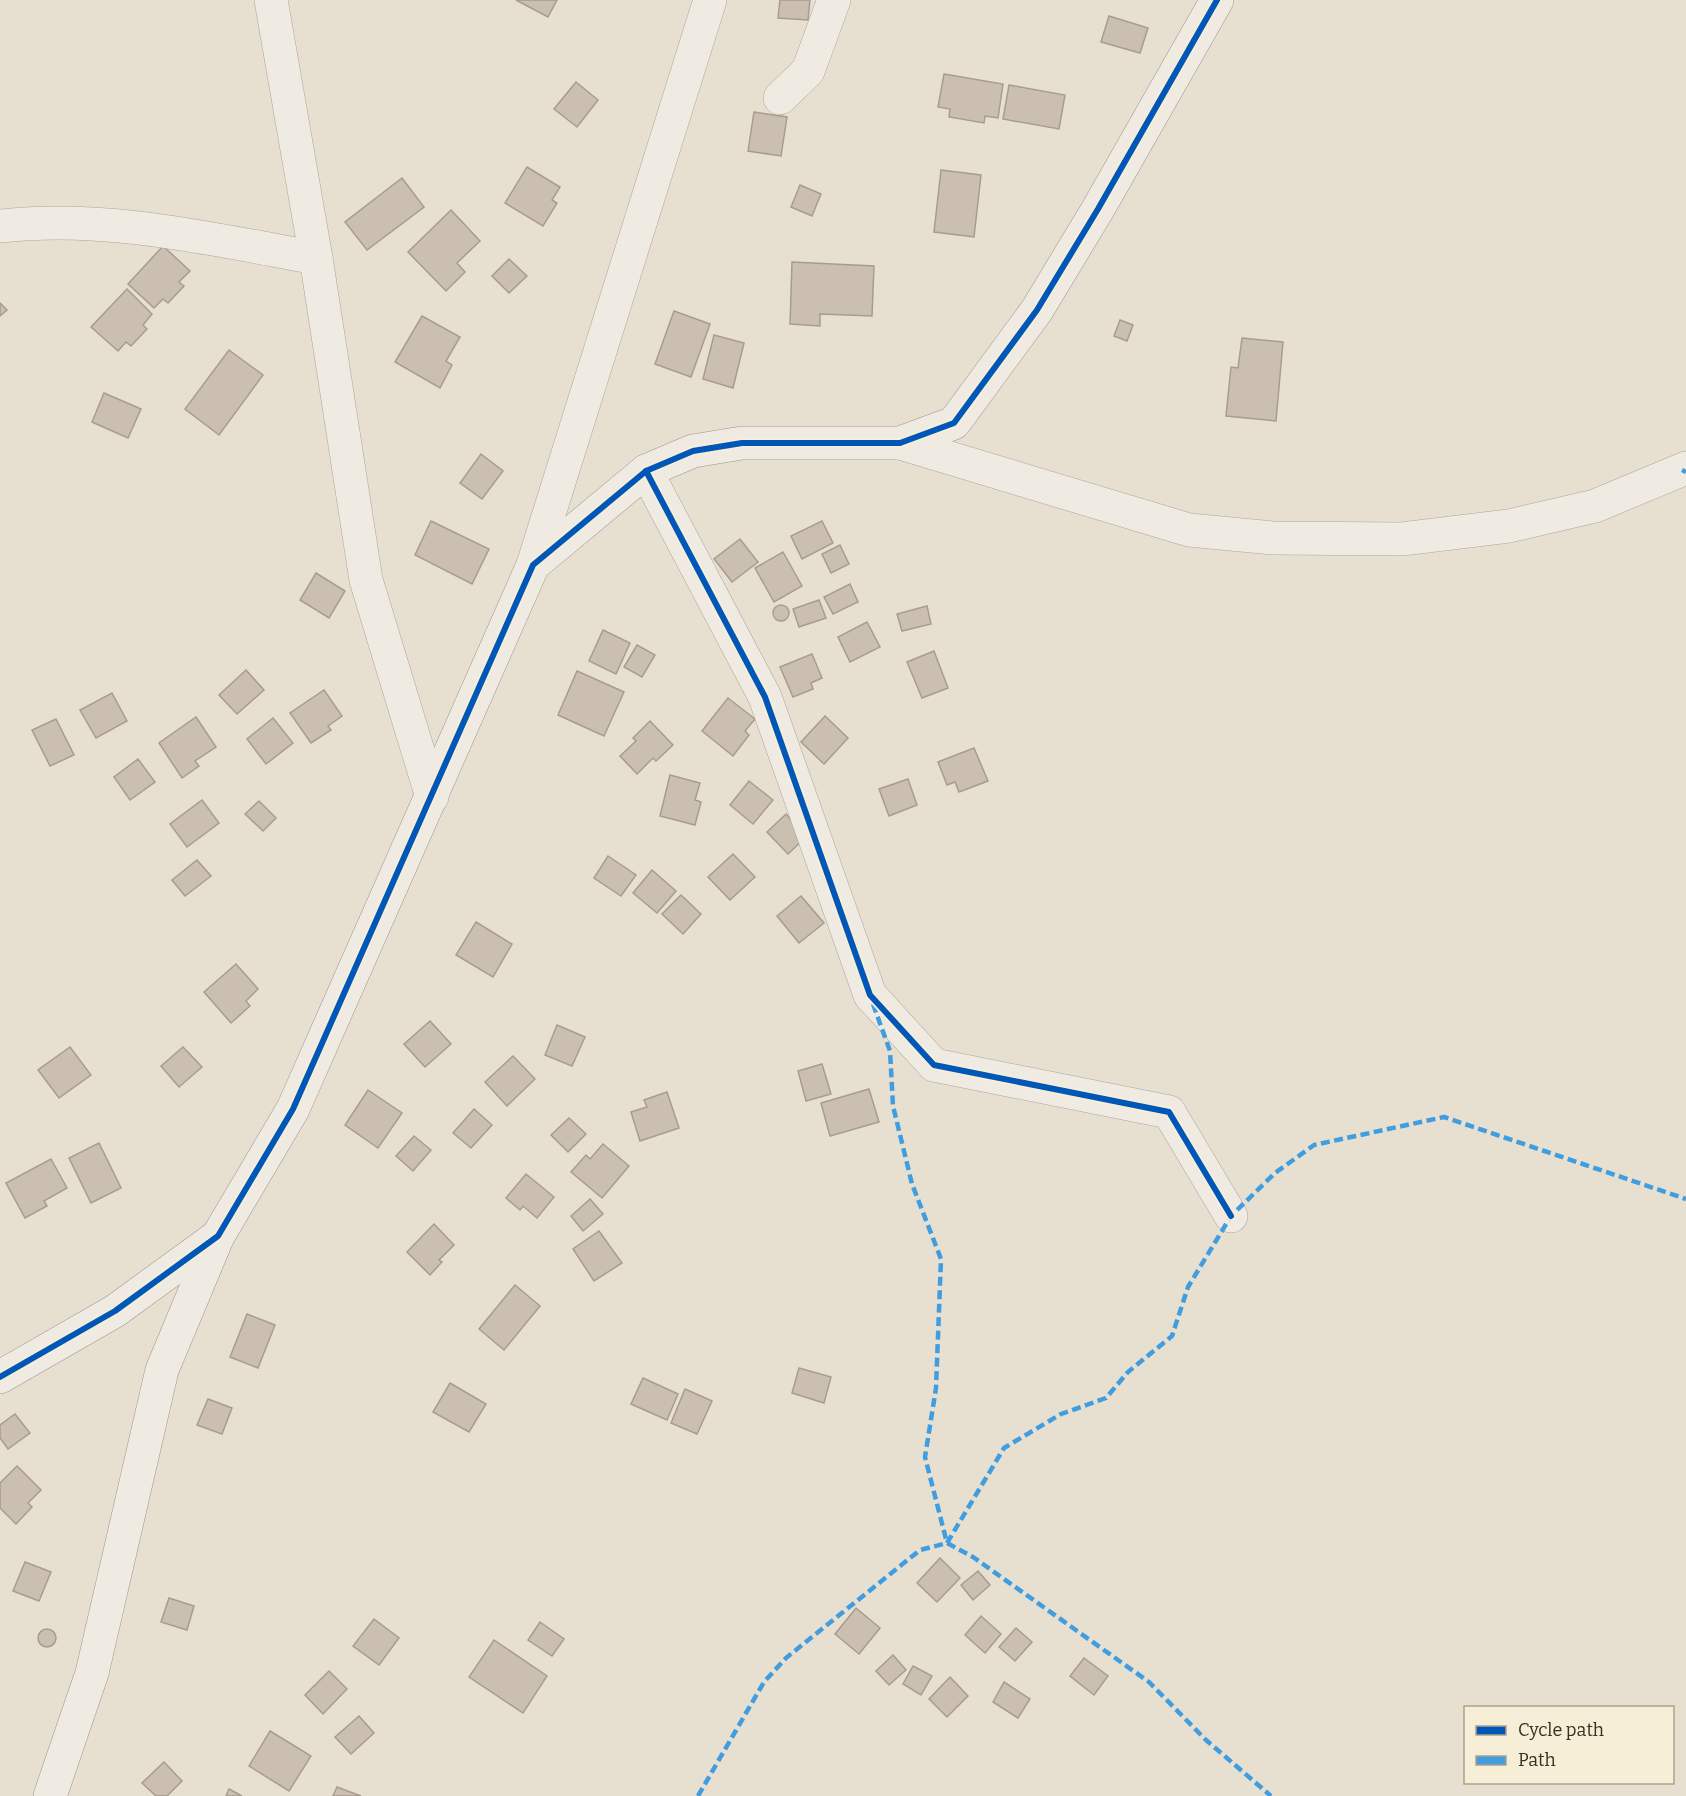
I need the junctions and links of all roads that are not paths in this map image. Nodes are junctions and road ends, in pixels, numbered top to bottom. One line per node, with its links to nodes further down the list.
1 (271, 0): 7 (street)
2 (710, 0): 11 (street)
3 (834, 0): 5 (street)
4 (1217, 0): 8 (street)
5 (780, 98)
6 (0, 226): 7 (street)
7 (316, 258): 12 (street)
8 (900, 443): 9 (street); 10 (street)
9 (1686, 468)
10 (646, 471): 11 (street); 13 (street)
11 (533, 565): 12 (street)
12 (432, 797): 14 (street)
13 (1231, 1216)
14 (218, 1236): 15 (street); 16 (street)
15 (0, 1377)
16 (50, 1796)

